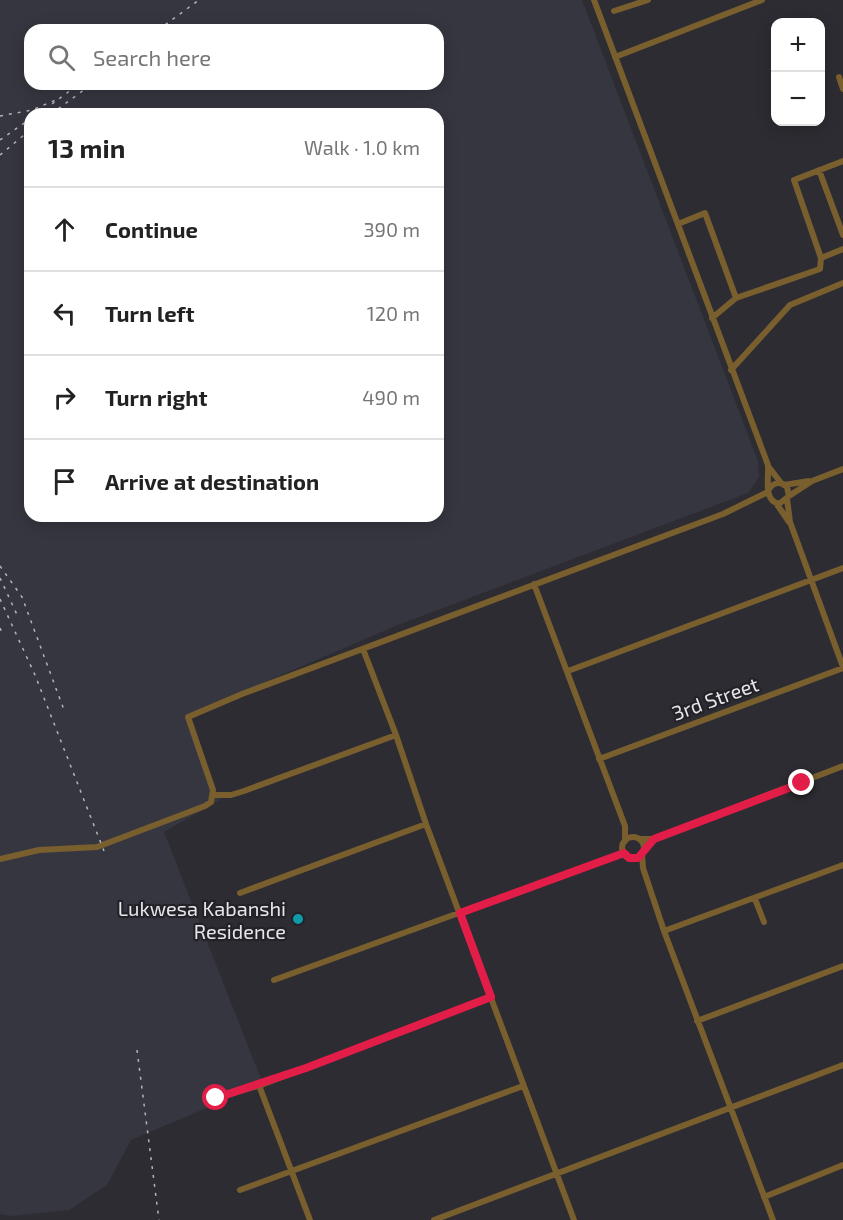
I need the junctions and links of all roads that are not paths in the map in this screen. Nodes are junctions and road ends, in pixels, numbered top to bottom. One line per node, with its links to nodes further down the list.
1 (594, 0): 5 (street)
2 (648, 0): 4 (street)
3 (762, 0): 5 (street)
4 (614, 12)
5 (615, 57): 10 (street)
6 (839, 76): 7 (street)
7 (843, 89)
8 (843, 161): 9 (street)
9 (819, 170): 11 (street); 13 (street)
10 (678, 224): 15 (street); 16 (street)
11 (843, 235)
12 (843, 249): 13 (street)
13 (821, 258): 15 (street)
14 (843, 283): 17 (street)
15 (736, 298): 16 (street)
16 (712, 318): 17 (street)
17 (731, 370): 18 (street)
18 (768, 465): 21 (street); 22 (street)
19 (843, 469): 20 (street)
20 (812, 481): 21 (street); 23 (street)
21 (783, 484): 22 (street); 23 (street)
22 (769, 490): 24 (street); 25 (street)
23 (788, 498): 25 (street); 26 (street)
24 (753, 502): 25 (street); 29 (street)
25 (774, 503): 26 (street)
26 (790, 522): 28 (street)
27 (843, 568): 28 (street)
28 (810, 580): 31 (street); 32 (street)
29 (534, 585): 30 (street); 32 (street)
30 (363, 649): 33 (street); 36 (street)
31 (843, 667): 34 (street, 3rd Street)
32 (568, 670): 34 (street)
33 (396, 735): 36 (street); 37 (street)
34 (599, 759): 38 (street)
35 (843, 766): 40 (street)
36 (213, 795): 44 (street)
37 (426, 824): 48 (street); 50 (street)
38 (625, 826): 39 (street); 41 (street)
39 (638, 838): 40 (street); 41 (street); 42 (street)
40 (654, 839): 42 (street)
41 (625, 840): 43 (street)
42 (643, 852): 45 (street); 47 (street)
43 (624, 853): 45 (street); 50 (street)
44 (0, 859)
45 (632, 859): 47 (street)
46 (843, 866): 49 (street)
47 (643, 868): 52 (street)
48 (240, 893)
49 (755, 899): 51 (street); 52 (street)
50 (460, 913): 54 (street); 55 (street)
51 (764, 922)
52 (664, 931): 56 (street)
53 (843, 966): 56 (street)
54 (274, 980)
55 (491, 997): 58 (street); 59 (street)
56 (697, 1021): 61 (street)
57 (843, 1065): 61 (street)
58 (261, 1085): 60 (street); 63 (street)
59 (523, 1086): 63 (street); 64 (street)
60 (216, 1098)
61 (729, 1107): 64 (street); 66 (street)
62 (843, 1165): 66 (street)
63 (292, 1172): 65 (street); 67 (street)
64 (558, 1174): 68 (street); 69 (street)
65 (240, 1190)
66 (764, 1197): 70 (street)
67 (310, 1220)
68 (434, 1220)
69 (574, 1220)
70 (773, 1220)

